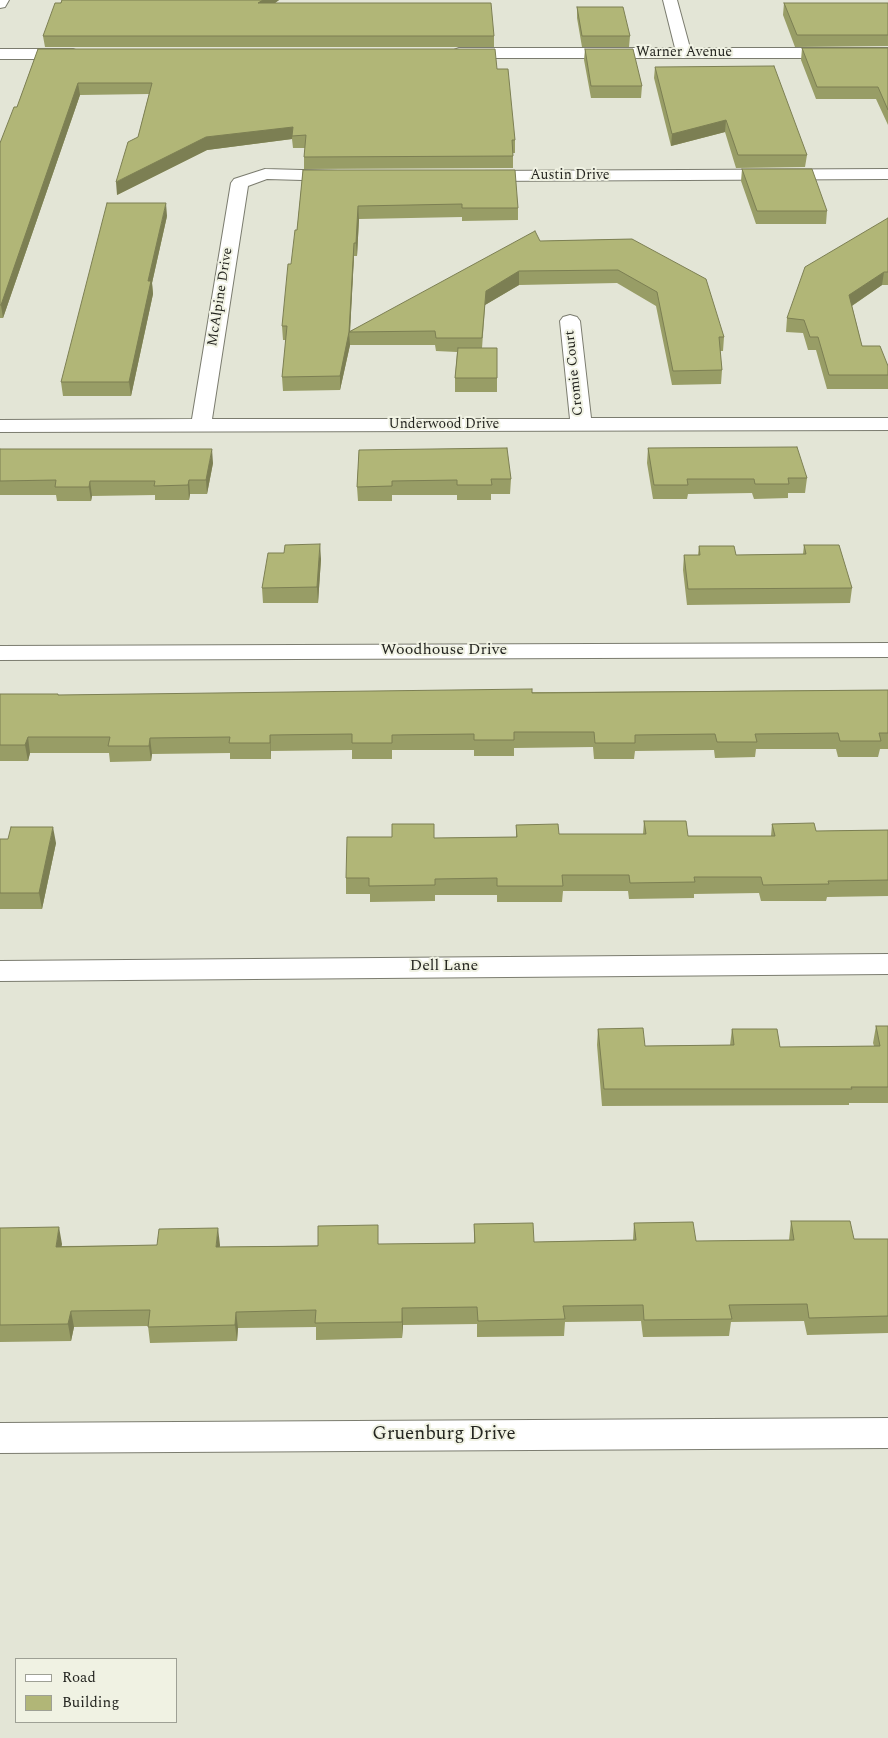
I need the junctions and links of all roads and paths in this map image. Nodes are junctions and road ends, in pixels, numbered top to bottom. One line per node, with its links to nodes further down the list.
1 (2, 0): 3 (street)
2 (670, 0): 5 (street)
3 (0, 4)
4 (446, 53): 5 (street, Warner Avenue)
5 (684, 53): 6 (street, Warner Avenue)
6 (888, 53)
7 (0, 54): 8 (street)
8 (88, 54)
9 (888, 174): 11 (street, Austin Drive)
10 (355, 176): 16 (street, McAlpine Drive)
11 (463, 176)
12 (570, 321): 14 (street, Cromie Court)
13 (888, 424): 14 (street, Underwood Drive)
14 (580, 425): 16 (street, Underwood Drive)
15 (0, 426): 16 (street, Underwood Drive)
16 (201, 426)
17 (888, 650): 18 (street, Woodhouse Drive)
18 (0, 653)
19 (888, 964): 20 (street, Dell Lane)
20 (0, 971)
21 (888, 1433): 22 (street, Gruenburg Drive)
22 (0, 1438)

